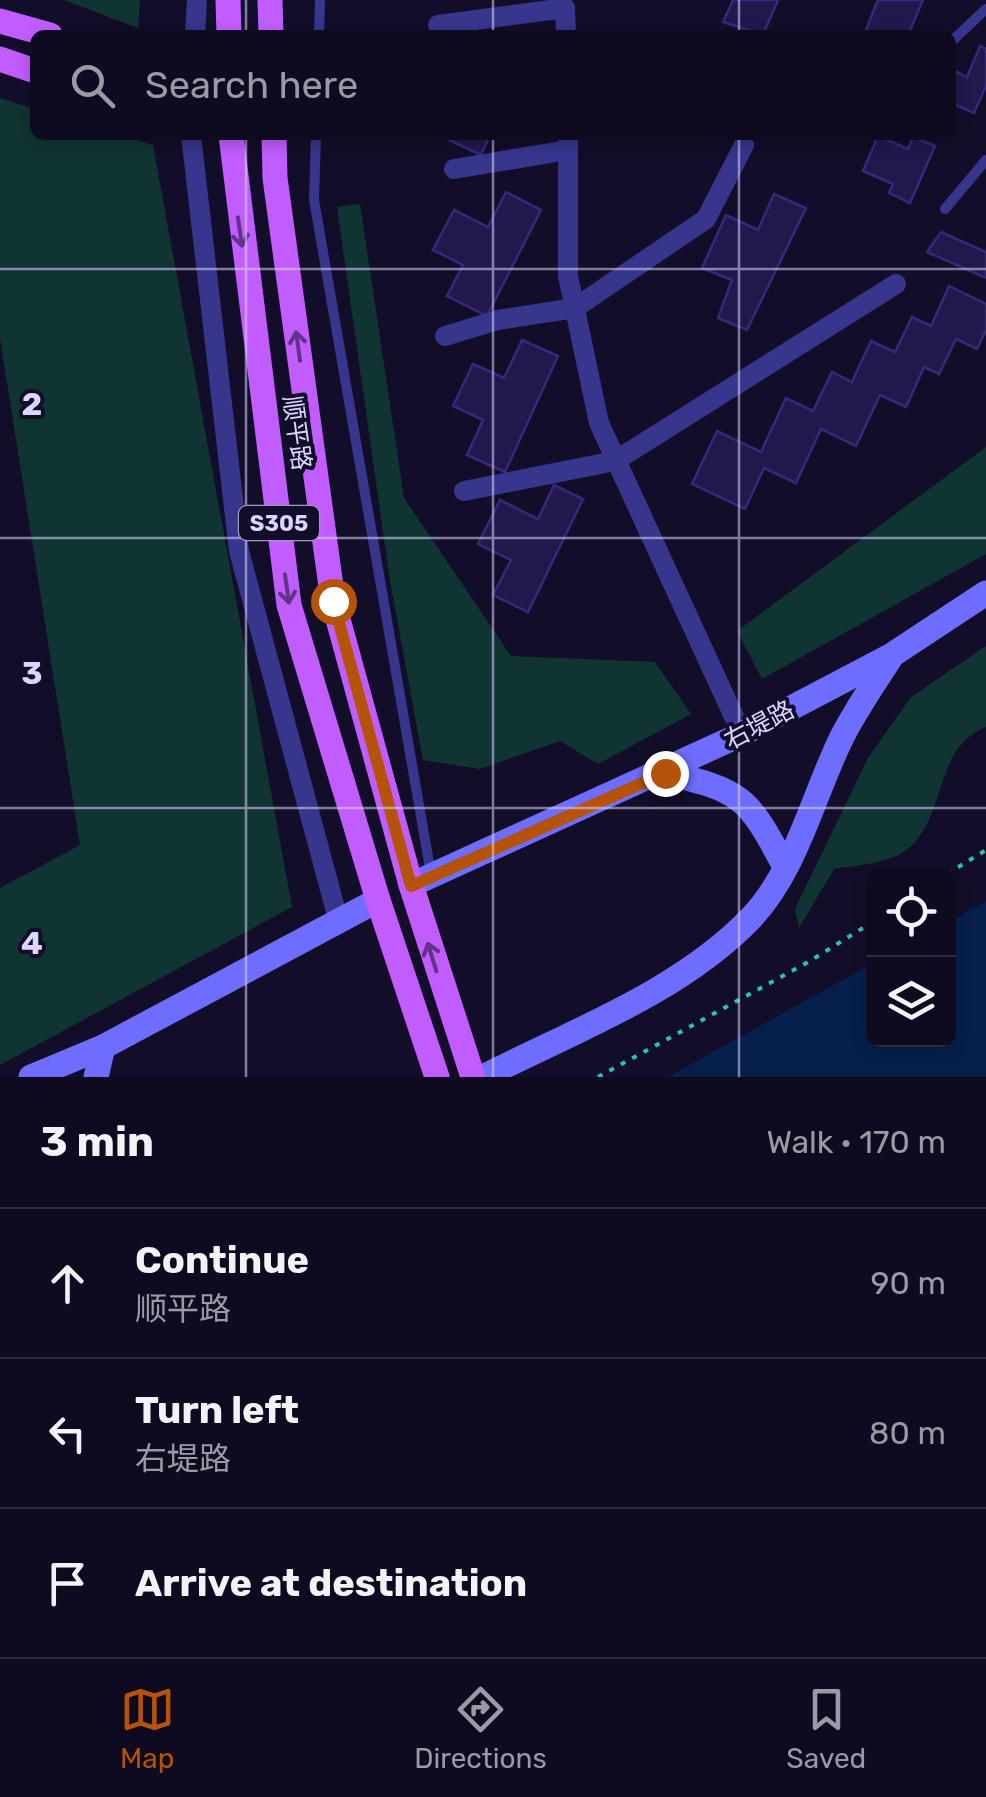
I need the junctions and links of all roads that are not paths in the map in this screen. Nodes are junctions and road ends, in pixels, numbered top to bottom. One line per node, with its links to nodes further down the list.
1 (197, 0): 9 (street)
2 (228, 0): 10 (main road)
3 (270, 0): 11 (main road)
4 (320, 0): 12 (lane)
5 (986, 10): 14 (lane)
6 (0, 20): 8 (main road)
7 (438, 24): 13 (street)
8 (33, 30)
9 (195, 30)
10 (229, 30)
11 (271, 30)
12 (319, 30)
13 (566, 30)
14 (956, 37)
15 (0, 59): 16 (main road)
16 (30, 68)
17 (192, 140): 38 (street)
18 (231, 140): 37 (main road, 顺平路 / S305, one-way to 37)
19 (274, 140): 36 (main road, 顺平路 / S305, one-way to 19)
20 (316, 140): 36 (lane)
21 (568, 142): 24 (street); 27 (street)
22 (744, 145): 27 (street)
23 (986, 160): 25 (lane)
24 (454, 169)
25 (945, 209)
26 (896, 284): 29 (street)
27 (575, 308): 28 (street); 29 (street)
28 (446, 336)
29 (615, 461): 30 (street); 33 (street)
30 (464, 491)
31 (986, 593): 32 (main road, 右堤路)
32 (892, 655): 33 (main road, 右堤路); 35 (main road)
33 (742, 734): 34 (main road, 右堤路)
34 (665, 773): 35 (main road); 36 (main road, 右堤路)
35 (784, 865): 44 (main road)
36 (421, 881): 43 (main road, 顺平路 / S305, one-way to 36)
37 (378, 900): 38 (main road); 42 (main road, 顺平路 / S305)
38 (338, 919): 39 (main road)
39 (103, 1047): 40 (main road); 41 (main road)
40 (31, 1077)
41 (96, 1077)
42 (438, 1077)
43 (473, 1077)
44 (483, 1077)

